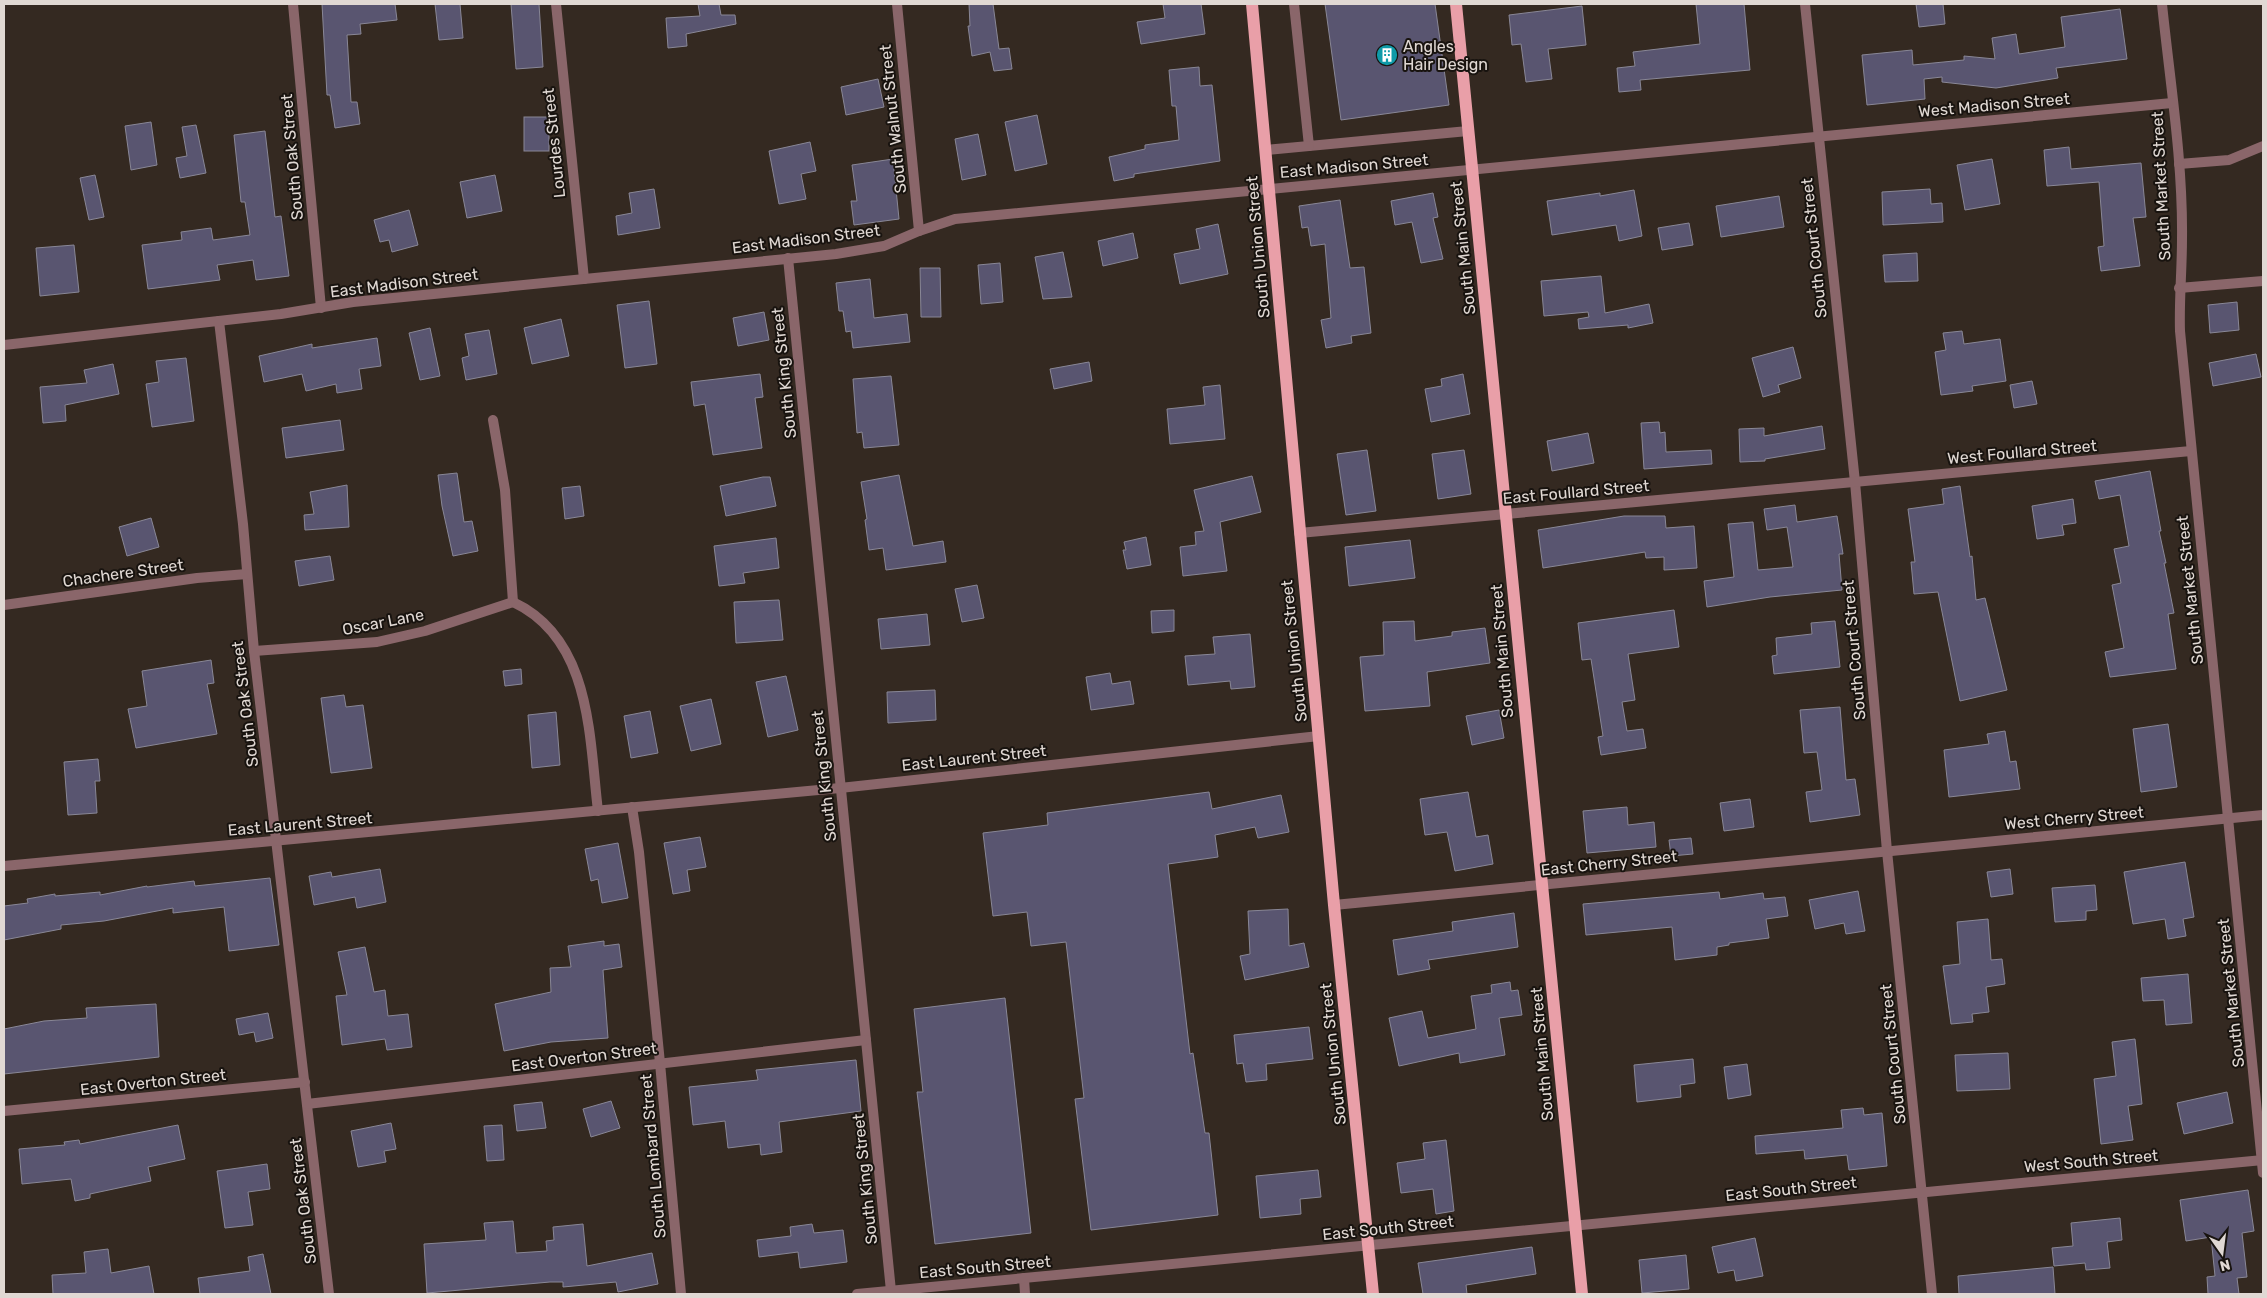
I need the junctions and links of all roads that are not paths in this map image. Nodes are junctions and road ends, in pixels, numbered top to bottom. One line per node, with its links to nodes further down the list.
1 (293, 4): 23 (street, South Oak Street)
2 (556, 4): 20 (street, Lourdes Street)
3 (897, 4): 18 (street, South Walnut Street)
4 (1252, 4): 14 (main road, South Union Street)
5 (1294, 4): 12 (street)
6 (1456, 4): 10 (main road, South Main Street)
7 (1805, 4): 11 (street, South Court Street)
8 (2162, 4): 9 (street, South Market Street)
9 (2172, 103): 11 (street, West Madison Street); 15 (street, South Market Street)
10 (1468, 132): 12 (street); 16 (main road, South Main Street)
11 (1818, 137): 16 (street, East Madison Street); 28 (street, South Court Street)
12 (1309, 146): 14 (street)
13 (2263, 146): 15 (street)
14 (1266, 150): 17 (main road, South Union Street)
15 (2179, 164): 22 (street, South Market Street)
16 (1472, 170): 17 (street, East Madison Street); 29 (main road, South Main Street)
17 (1270, 189): 18 (street, East Madison Street); 30 (main road, South Union Street)
18 (919, 231): 19 (street, East Madison Street)
19 (788, 258): 20 (street, East Madison Street); 36 (street, South King Street)
20 (584, 279): 23 (street, East Madison Street)
21 (2263, 281): 22 (street)
22 (2179, 288): 27 (street, South Market Street)
23 (321, 308): 24 (street, East Madison Street)
24 (219, 321): 25 (street, East Madison Street); 31 (street, South Oak Street)
25 (4, 345)
26 (493, 420): 32 (street)
27 (2191, 451): 28 (street, West Foullard Street); 40 (street, South Market Street)
28 (1855, 482): 29 (street, East Foullard Street); 42 (street, South Court Street)
29 (1505, 514): 30 (street, East Foullard Street); 44 (main road, South Main Street)
30 (1299, 534): 35 (main road, South Union Street)
31 (247, 574): 33 (street, Chachere Street); 34 (street, South Oak Street)
32 (513, 602): 34 (street, Oscar Lane); 38 (street)
33 (4, 605)
34 (254, 651): 41 (street, South Oak Street)
35 (1319, 736): 36 (street, East Laurent Street); 45 (main road, South Union Street)
36 (840, 788): 37 (street, East Laurent Street); 46 (street, South King Street)
37 (632, 808): 38 (street, East Laurent Street); 47 (street, South Lombard Street)
38 (598, 811): 41 (street, East Laurent Street)
39 (2263, 815): 40 (street, West Cherry Street)
40 (2228, 818): 42 (street, West Cherry Street); 51 (street, South Market Street)
41 (276, 841): 43 (street, East Laurent Street); 48 (street, South Oak Street)
42 (1887, 851): 44 (street, East Cherry Street); 53 (street, South Court Street)
43 (4, 866)
44 (1543, 885): 45 (street, East Cherry Street); 54 (main road, South Main Street)
45 (1334, 905): 55 (main road, South Union Street)
46 (866, 1040): 47 (street, East Overton Street); 57 (street, South King Street)
47 (660, 1063): 49 (street, East Overton Street); 59 (street, South Lombard Street)
48 (305, 1082): 49 (street, South Oak Street); 50 (street, East Overton Street)
49 (307, 1104): 58 (street, South Oak Street)
50 (4, 1111)
51 (2263, 1160): 52 (street, South Market Street); 53 (street, West South Street)
52 (2263, 1173)
53 (1922, 1192): 54 (street, East South Street); 64 (street, South Court Street)
54 (1575, 1226): 55 (street, East South Street); 63 (main road, South Main Street)
55 (1368, 1244): 56 (street, East South Street); 62 (main road, South Union Street)
56 (1024, 1278): 57 (street, East South Street); 61 (street)
57 (891, 1291): 60 (street, East South Street)
58 (329, 1294)
59 (681, 1294)
60 (857, 1294)
61 (1025, 1294)
62 (1373, 1294)
63 (1582, 1294)
64 (1932, 1294)

